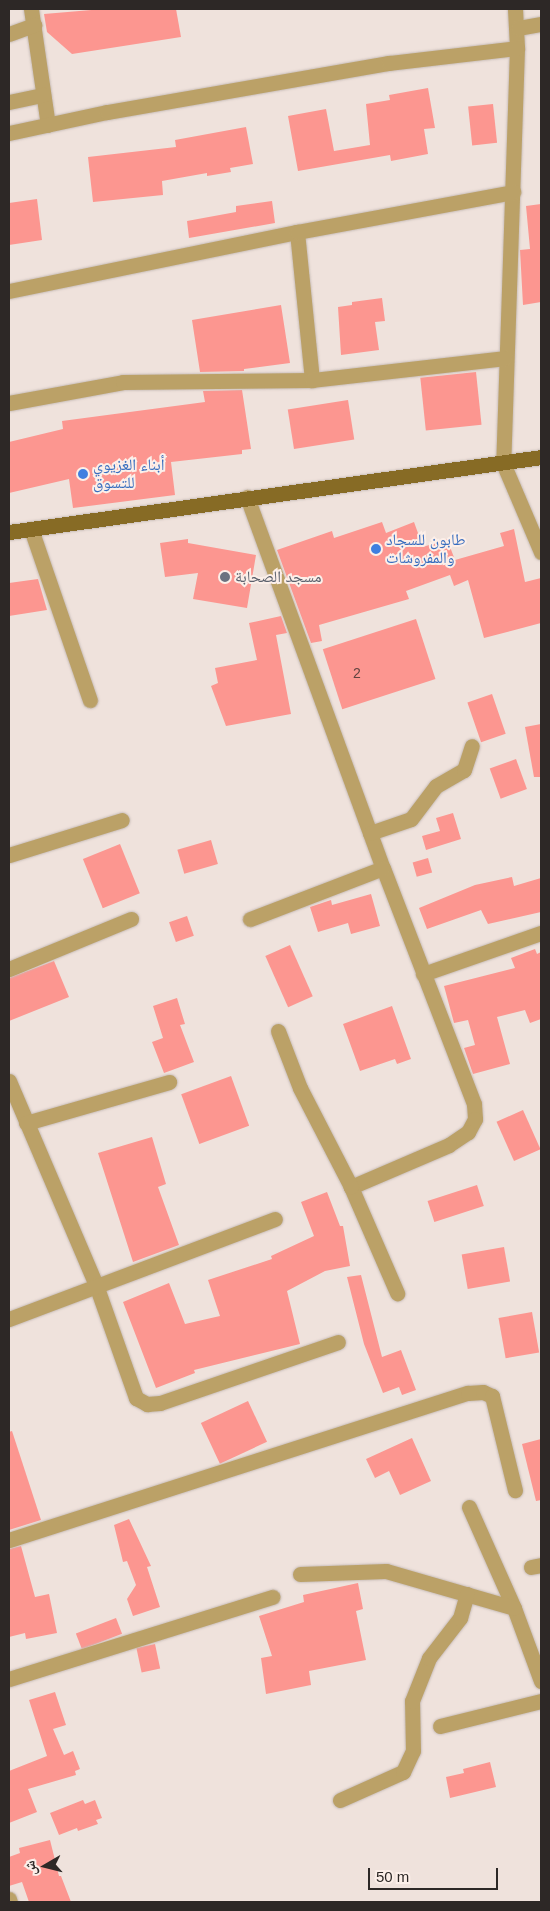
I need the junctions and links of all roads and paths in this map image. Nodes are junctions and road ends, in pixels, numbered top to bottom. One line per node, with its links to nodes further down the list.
1 (31, 9): 4 (street)
2 (515, 9): 5 (street)
3 (541, 24): 5 (street)
4 (34, 25): 6 (street); 8 (street)
5 (518, 28): 7 (street)
6 (9, 34)
7 (517, 48): 10 (street); 12 (street)
8 (43, 94): 9 (street); 10 (street)
9 (9, 102)
10 (48, 125): 11 (street)
11 (9, 133)
12 (513, 192): 13 (street); 15 (street)
13 (297, 232): 14 (street); 16 (street)
14 (9, 291)
15 (504, 358): 16 (street); 19 (street)
16 (312, 380): 17 (street)
17 (9, 404)
18 (541, 457): 19 (main road)
19 (503, 463): 20 (main road); 23 (street)
20 (247, 497): 21 (main road); 27 (street)
21 (31, 529): 22 (main road); 24 (street)
22 (9, 532)
23 (541, 552)
24 (90, 700)
25 (472, 746): 27 (street)
26 (122, 820): 28 (street)
27 (370, 833): 29 (street)
28 (9, 855)
29 (383, 868): 31 (street); 34 (street)
30 (131, 919): 33 (street)
31 (250, 919)
32 (541, 933): 34 (street)
33 (9, 969)
34 (423, 974): 39 (street)
35 (278, 1031): 39 (street)
36 (9, 1080): 38 (street)
37 (169, 1082): 38 (street)
38 (26, 1123): 41 (street)
39 (351, 1187): 42 (street)
40 (275, 1219): 41 (street)
41 (96, 1285): 43 (street); 44 (street)
42 (397, 1293)
43 (9, 1320)
44 (338, 1342)
45 (515, 1490): 47 (street)
46 (469, 1507): 51 (street)
47 (9, 1540)
48 (300, 1574): 49 (street)
49 (467, 1594): 51 (street); 56 (street)
50 (273, 1597): 52 (street)
51 (514, 1608): 53 (street)
52 (9, 1679)
53 (541, 1681)
54 (541, 1701): 55 (street)
55 (440, 1726)
56 (340, 1800)

